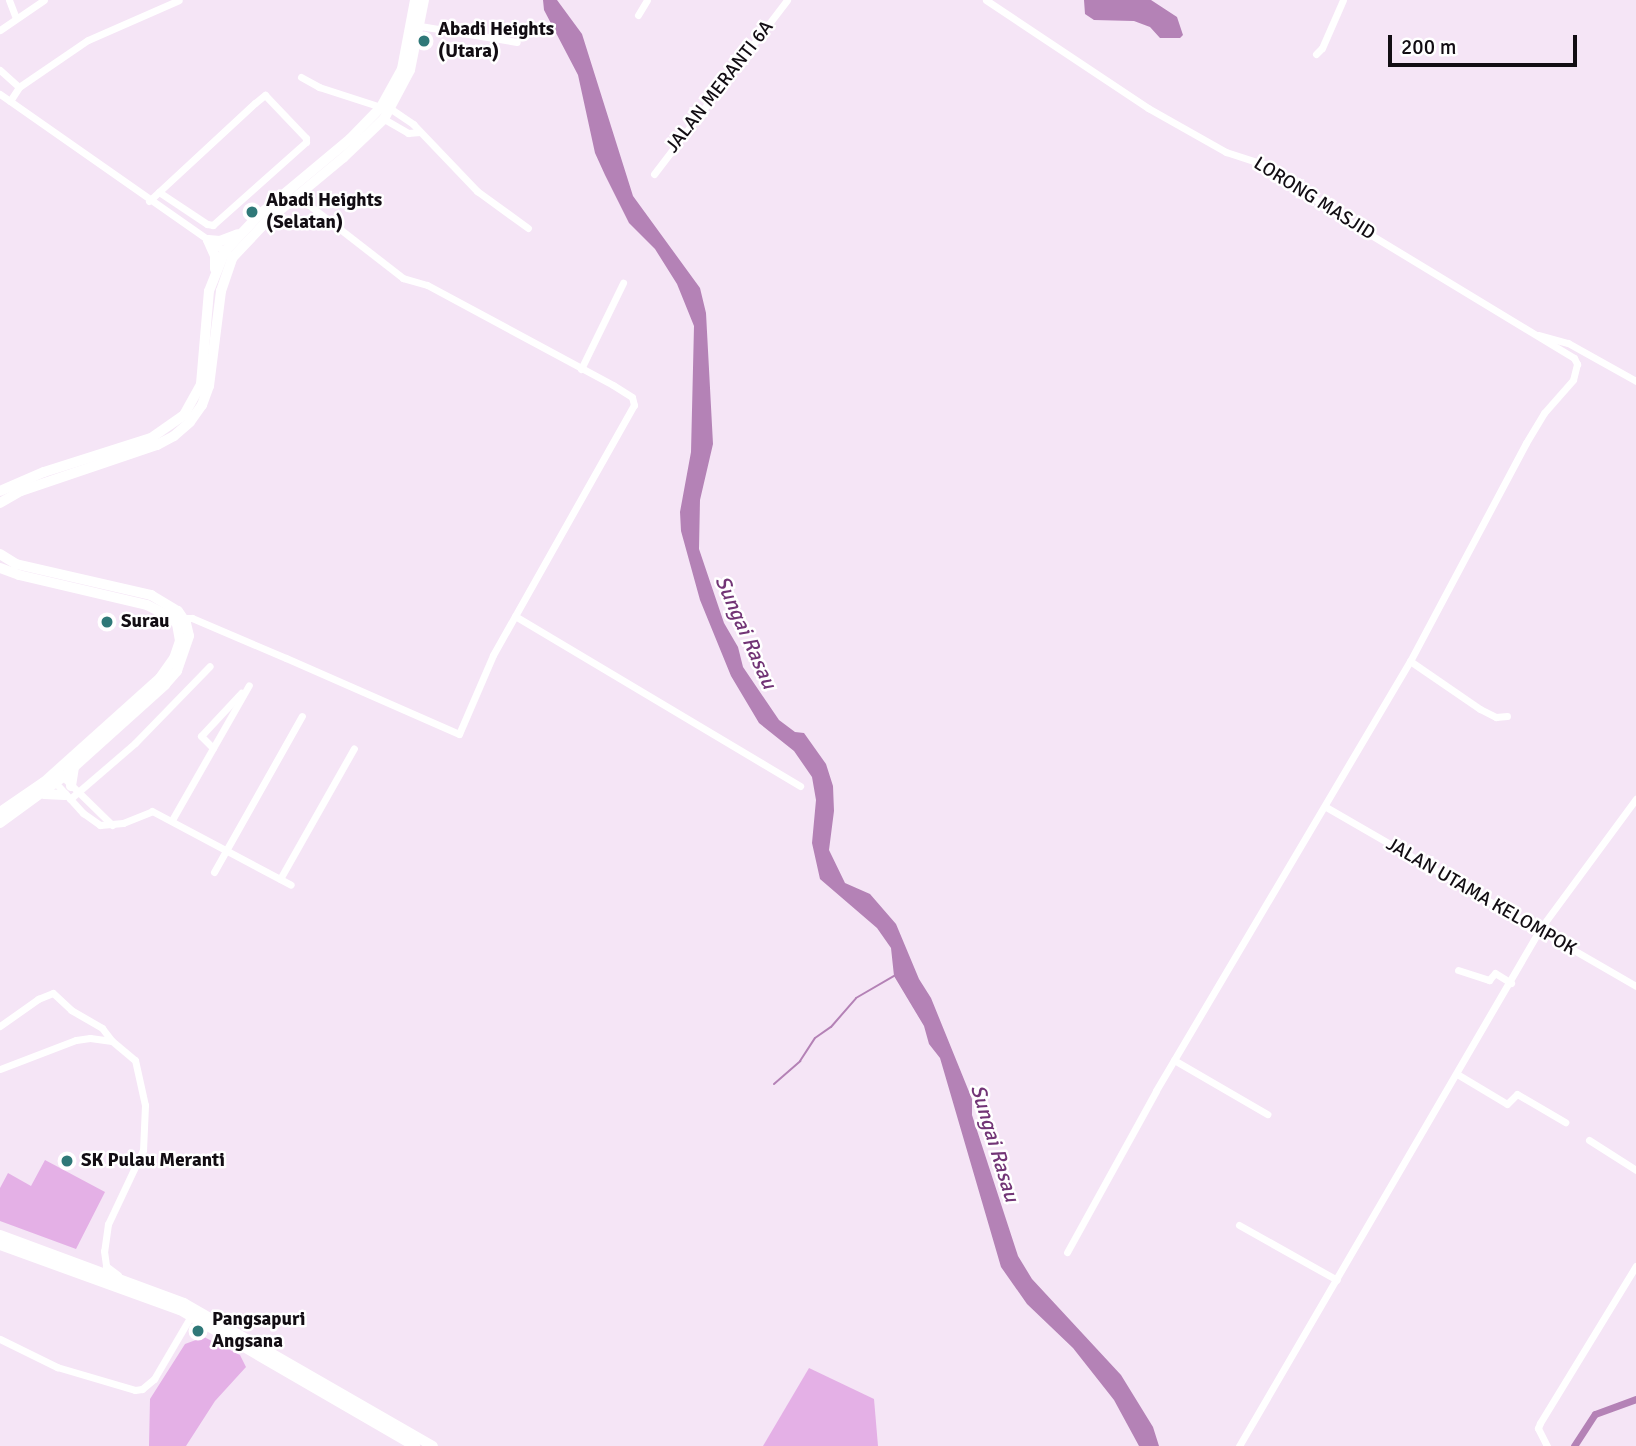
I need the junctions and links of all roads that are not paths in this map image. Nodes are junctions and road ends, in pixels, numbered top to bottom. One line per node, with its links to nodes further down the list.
1 (9, 0): 11 (street)
2 (44, 0): 11 (street)
3 (179, 0): 18 (street)
4 (415, 0): 21 (main road)
5 (424, 0): 12 (main road)
6 (647, 0): 10 (street)
7 (787, 0): 22 (street, JALAN MERANTI 6A)
8 (986, 0): 32 (street, LORONG MASJID)
9 (1343, 0): 15 (street)
10 (638, 15)
11 (16, 18): 13 (street)
12 (420, 26): 14 (street); 21 (main road)
13 (0, 30)
14 (517, 42)
15 (1316, 54)
16 (0, 70): 18 (street)
17 (301, 77): 21 (street)
18 (19, 87): 20 (street)
19 (0, 94): 20 (street)
20 (10, 101): 25 (street)
21 (386, 111): 24 (main road); 26 (street); 27 (main road)
22 (654, 174)
23 (159, 192): 23 (street); 25 (street)
24 (301, 194): 29 (main road); 33 (street)
25 (149, 201): 28 (street)
26 (528, 228)
27 (243, 230): 28 (main road); 29 (main road)
28 (208, 240): 29 (street); 30 (main road)
29 (229, 254): 30 (main road); 36 (main road)
30 (214, 274): 35 (main road)
31 (623, 283): 33 (street)
32 (1534, 334): 34 (street); 41 (street, LORONG MASJID)
33 (581, 369): 39 (street)
34 (1636, 381)
35 (0, 491)
36 (0, 503)
37 (0, 554): 40 (main road)
38 (0, 568): 48 (main road)
39 (515, 616): 40 (street); 49 (street)
40 (183, 618): 47 (main road)
41 (1410, 661): 44 (street); 53 (street, LORONG MASJID)
42 (210, 666): 50 (street)
43 (302, 716): 57 (street)
44 (1507, 716)
45 (213, 748): 45 (street); 55 (street)
46 (354, 748): 59 (street)
47 (76, 765): 48 (main road); 50 (main road)
48 (56, 777): 50 (street); 51 (main road); 54 (main road)
49 (800, 786)
50 (71, 793): 51 (main road); 55 (street)
51 (41, 794): 56 (main road)
52 (1636, 799): 61 (street)
53 (1326, 807): 61 (street, JALAN UTAMA KELOMPOK); 67 (street, LORONG MASJID)
54 (0, 812)
55 (172, 820): 57 (street)
56 (0, 823)
57 (226, 849): 58 (street); 59 (street)
58 (214, 872)
59 (280, 879): 60 (street)
60 (291, 885)
61 (1541, 929): 63 (street); 64 (street, JALAN UTAMA KELOMPOK)
62 (1458, 970): 63 (street)
63 (1511, 982): 69 (street)
64 (1636, 986)
65 (0, 1026): 66 (street)
66 (111, 1041): 68 (street); 79 (street)
67 (1174, 1060): 70 (street); 77 (street, LORONG MASJID)
68 (0, 1069)
69 (1457, 1074): 71 (street); 80 (street)
70 (1267, 1114)
71 (1565, 1122)
72 (1588, 1140): 73 (street)
73 (1636, 1170)
74 (1239, 1225): 80 (street)
75 (0, 1235): 79 (main road)
76 (0, 1245): 81 (main road)
77 (1067, 1252)
78 (1636, 1266): 86 (street)
79 (125, 1279): 84 (main road)
80 (1337, 1280): 85 (street)
81 (191, 1316): 82 (street); 83 (main road)
82 (0, 1339)
83 (415, 1446)
84 (433, 1446)
85 (1239, 1446)
86 (1547, 1446)

